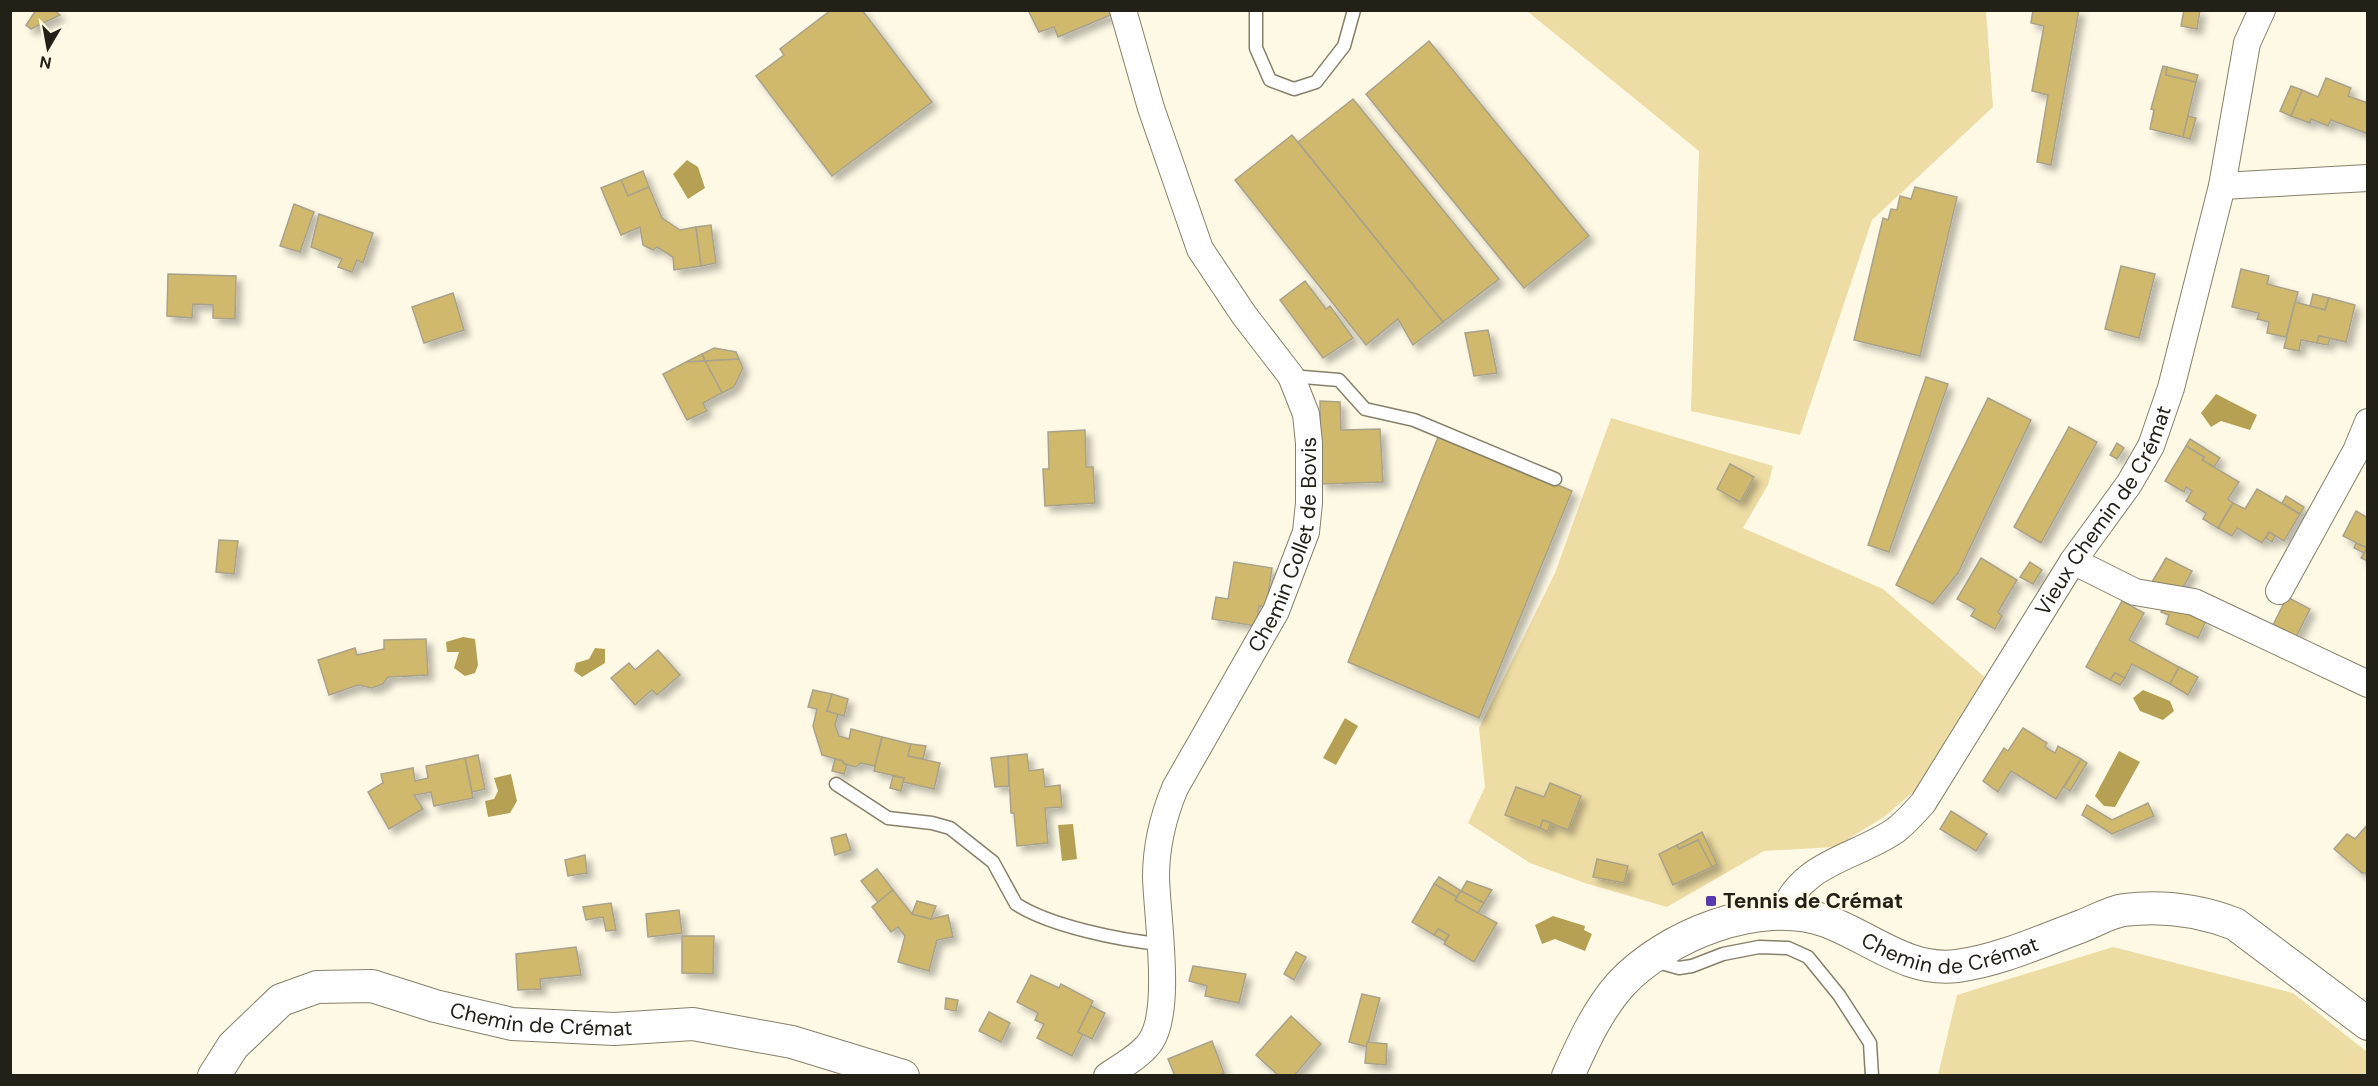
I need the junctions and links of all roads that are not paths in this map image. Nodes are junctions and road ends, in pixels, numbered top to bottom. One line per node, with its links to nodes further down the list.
1 (1123, 10): 7 (street, Chemin Collet de Bovis)
2 (1256, 10): 3 (lane)
3 (1354, 10)
4 (2262, 10): 6 (street, Vieux Chemin de Crémat)
5 (2367, 178): 6 (street)
6 (2222, 186): 10 (street, Vieux Chemin de Crémat)
7 (1291, 376): 9 (lane); 15 (street, Chemin Collet de Bovis)
8 (2367, 422): 11 (street)
9 (1555, 479)
10 (2073, 561): 12 (street); 14 (street, Vieux Chemin de Crémat)
11 (2279, 591)
12 (2367, 684)
13 (836, 784): 15 (lane)
14 (1782, 914): 16 (street, Chemin de Crémat); 17 (street, Chemin de Crémat)
15 (1160, 944): 20 (street, Chemin Collet de Bovis)
16 (1649, 959): 21 (street, Chemin de Crémat); 22 (lane)
17 (2367, 1024)
18 (214, 1076): 19 (street, Chemin de Crémat)
19 (903, 1076)
20 (1107, 1076)
21 (1568, 1076)
22 (1872, 1076)

